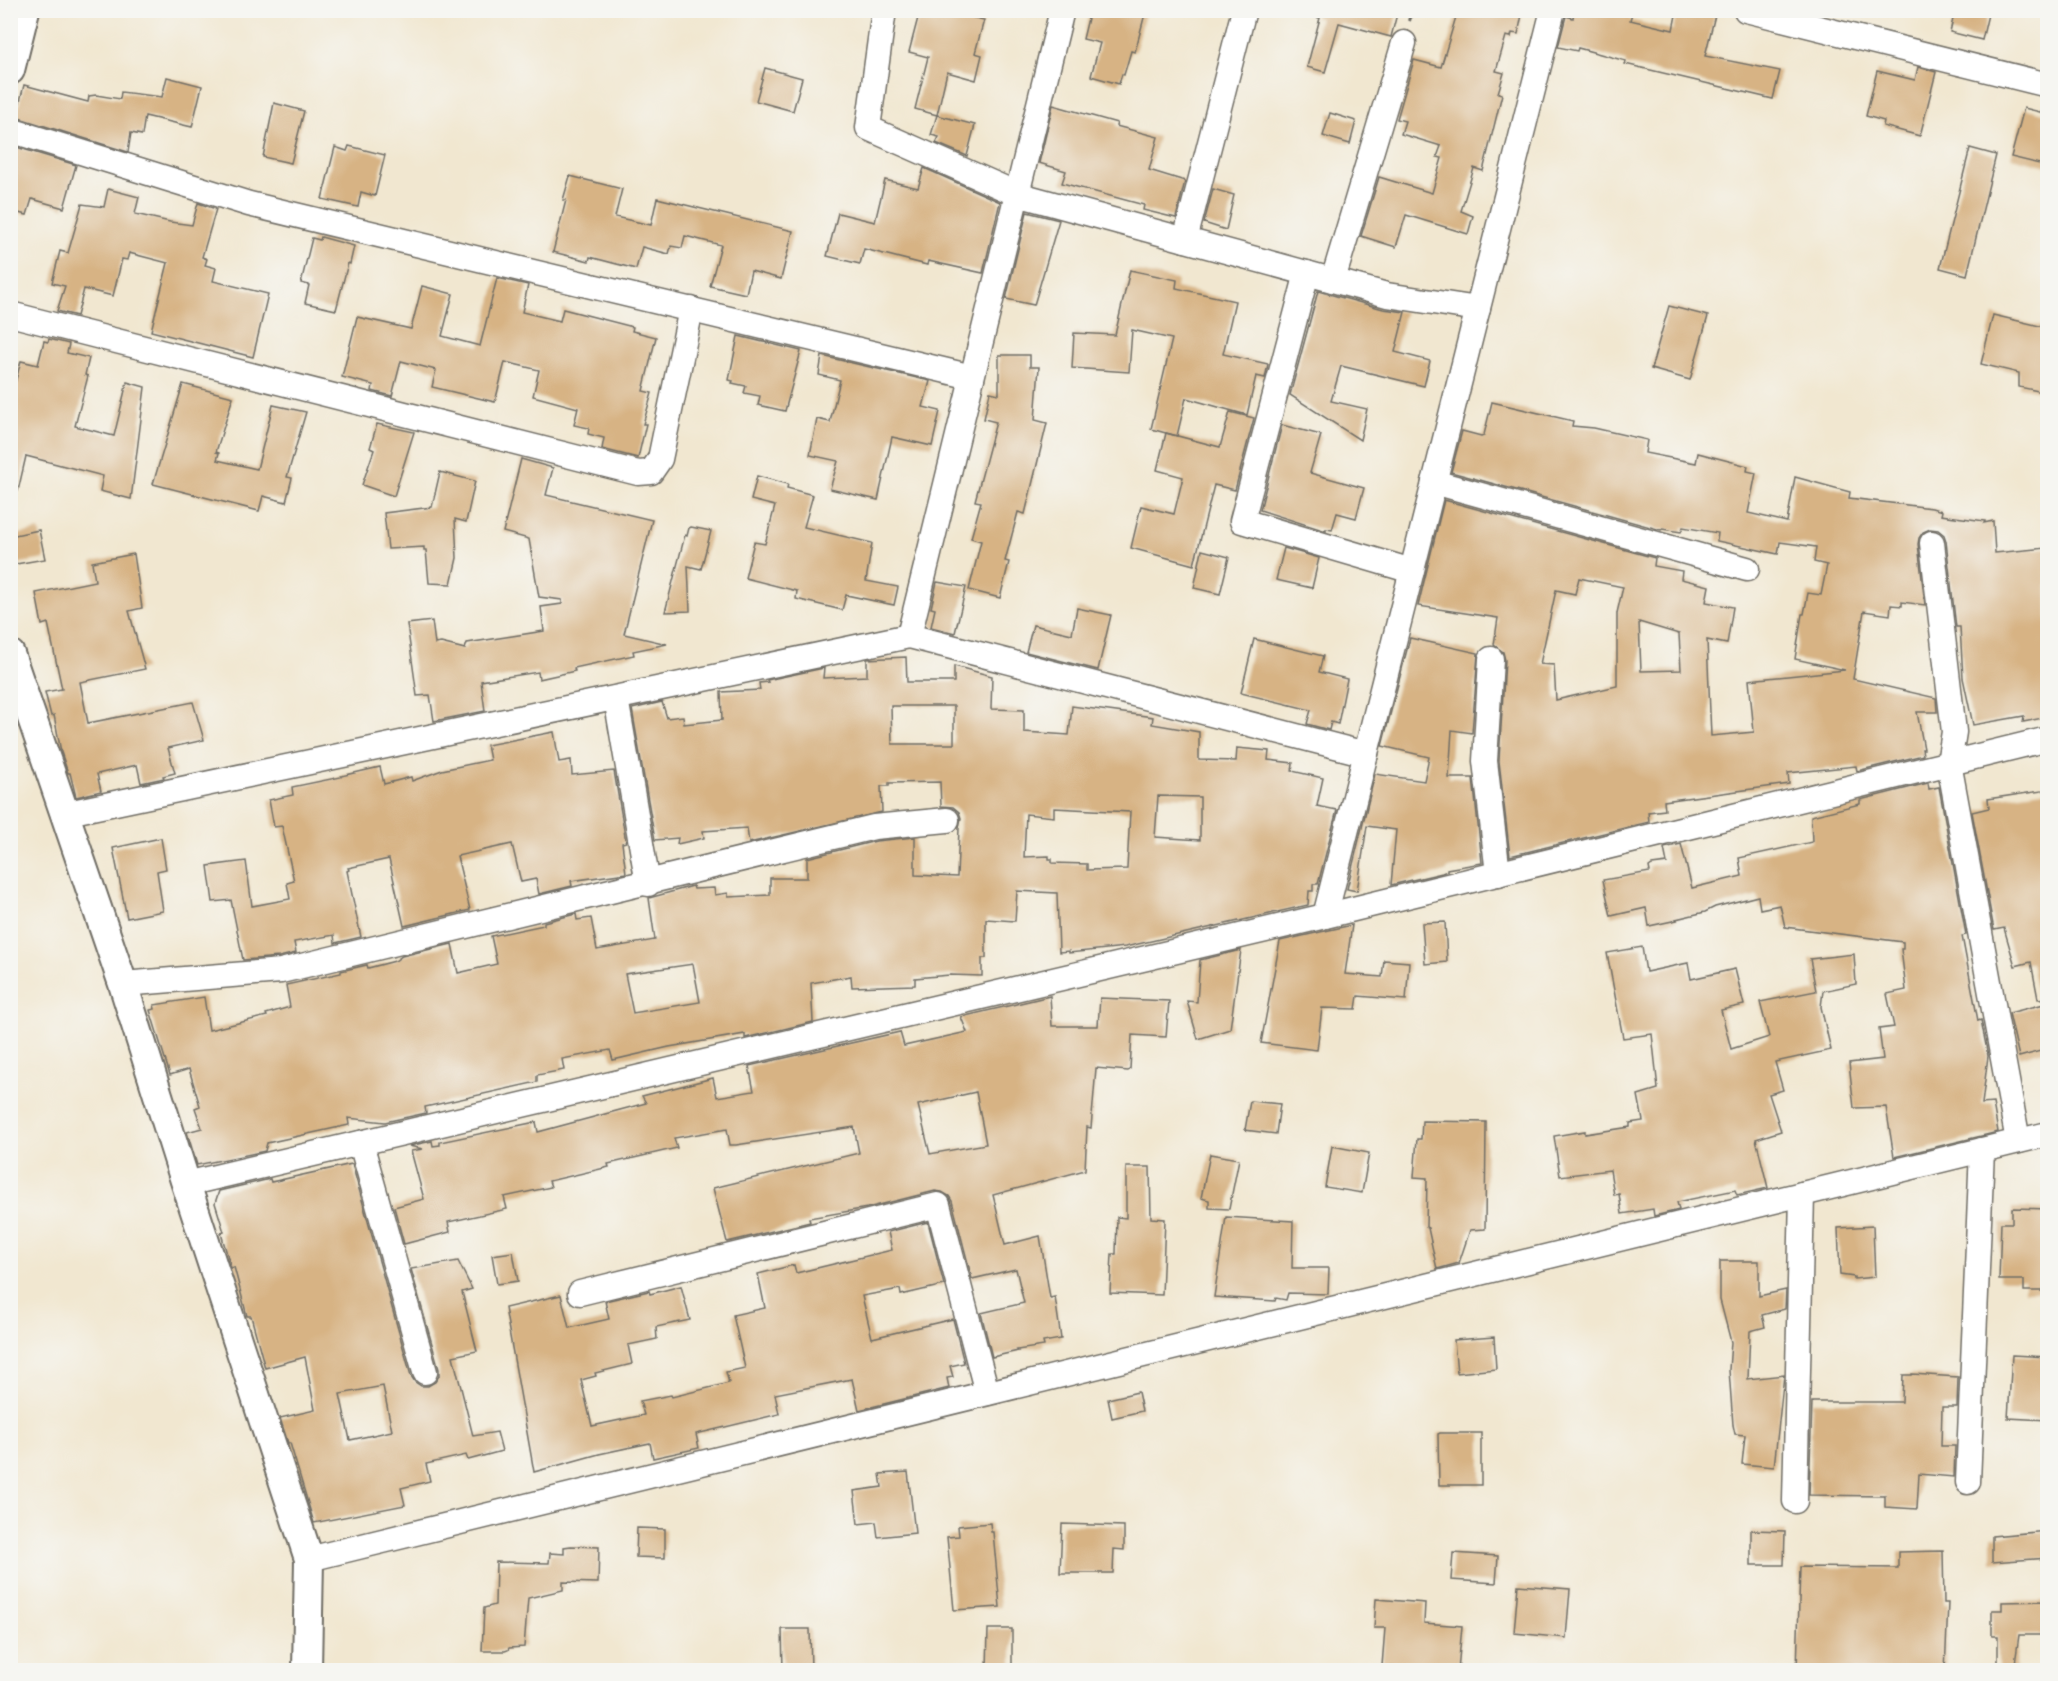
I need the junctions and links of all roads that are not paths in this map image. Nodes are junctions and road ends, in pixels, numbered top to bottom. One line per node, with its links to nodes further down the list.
1 (25, 10): 8 (street)
2 (884, 10): 11 (street)
3 (1062, 10): 11 (street)
4 (1244, 10): 12 (street)
5 (1553, 10): 16 (street)
6 (1746, 10): 9 (street)
7 (1404, 43): 14 (street)
8 (10, 70)
9 (2048, 85)
10 (10, 130): 15 (street)
11 (1017, 194): 12 (street); 18 (street)
12 (1185, 240): 13 (street)
13 (1307, 273): 14 (street); 22 (street)
14 (1333, 280): 16 (street)
15 (691, 309): 17 (street); 18 (street)
16 (1478, 309): 19 (street)
17 (10, 314)
18 (972, 376): 23 (street)
19 (1434, 482): 21 (street); 22 (street)
20 (1932, 543): 29 (street)
21 (1747, 569)
22 (1412, 571): 28 (street)
23 (909, 636): 26 (street); 28 (street)
24 (10, 654): 30 (street)
25 (1491, 659): 32 (street)
26 (616, 698): 30 (street); 33 (street)
27 (2048, 740): 29 (street)
28 (1366, 754): 34 (street)
29 (1949, 763): 32 (street); 37 (street)
30 (63, 814): 35 (street)
31 (947, 820): 33 (street)
32 (1498, 874): 34 (street)
33 (648, 884): 35 (street)
34 (1325, 916): 38 (street)
35 (123, 984): 40 (street)
36 (2048, 1134): 37 (street)
37 (2018, 1141): 39 (street)
38 (361, 1143): 40 (street); 43 (street)
39 (1982, 1150): 41 (street); 45 (street)
40 (186, 1184): 47 (street)
41 (1802, 1194): 44 (street); 46 (street)
42 (580, 1293): 44 (street)
43 (425, 1372)
44 (987, 1393): 47 (street)
45 (1968, 1482)
46 (1795, 1501)
47 (309, 1558): 48 (street)
48 (307, 1671)

